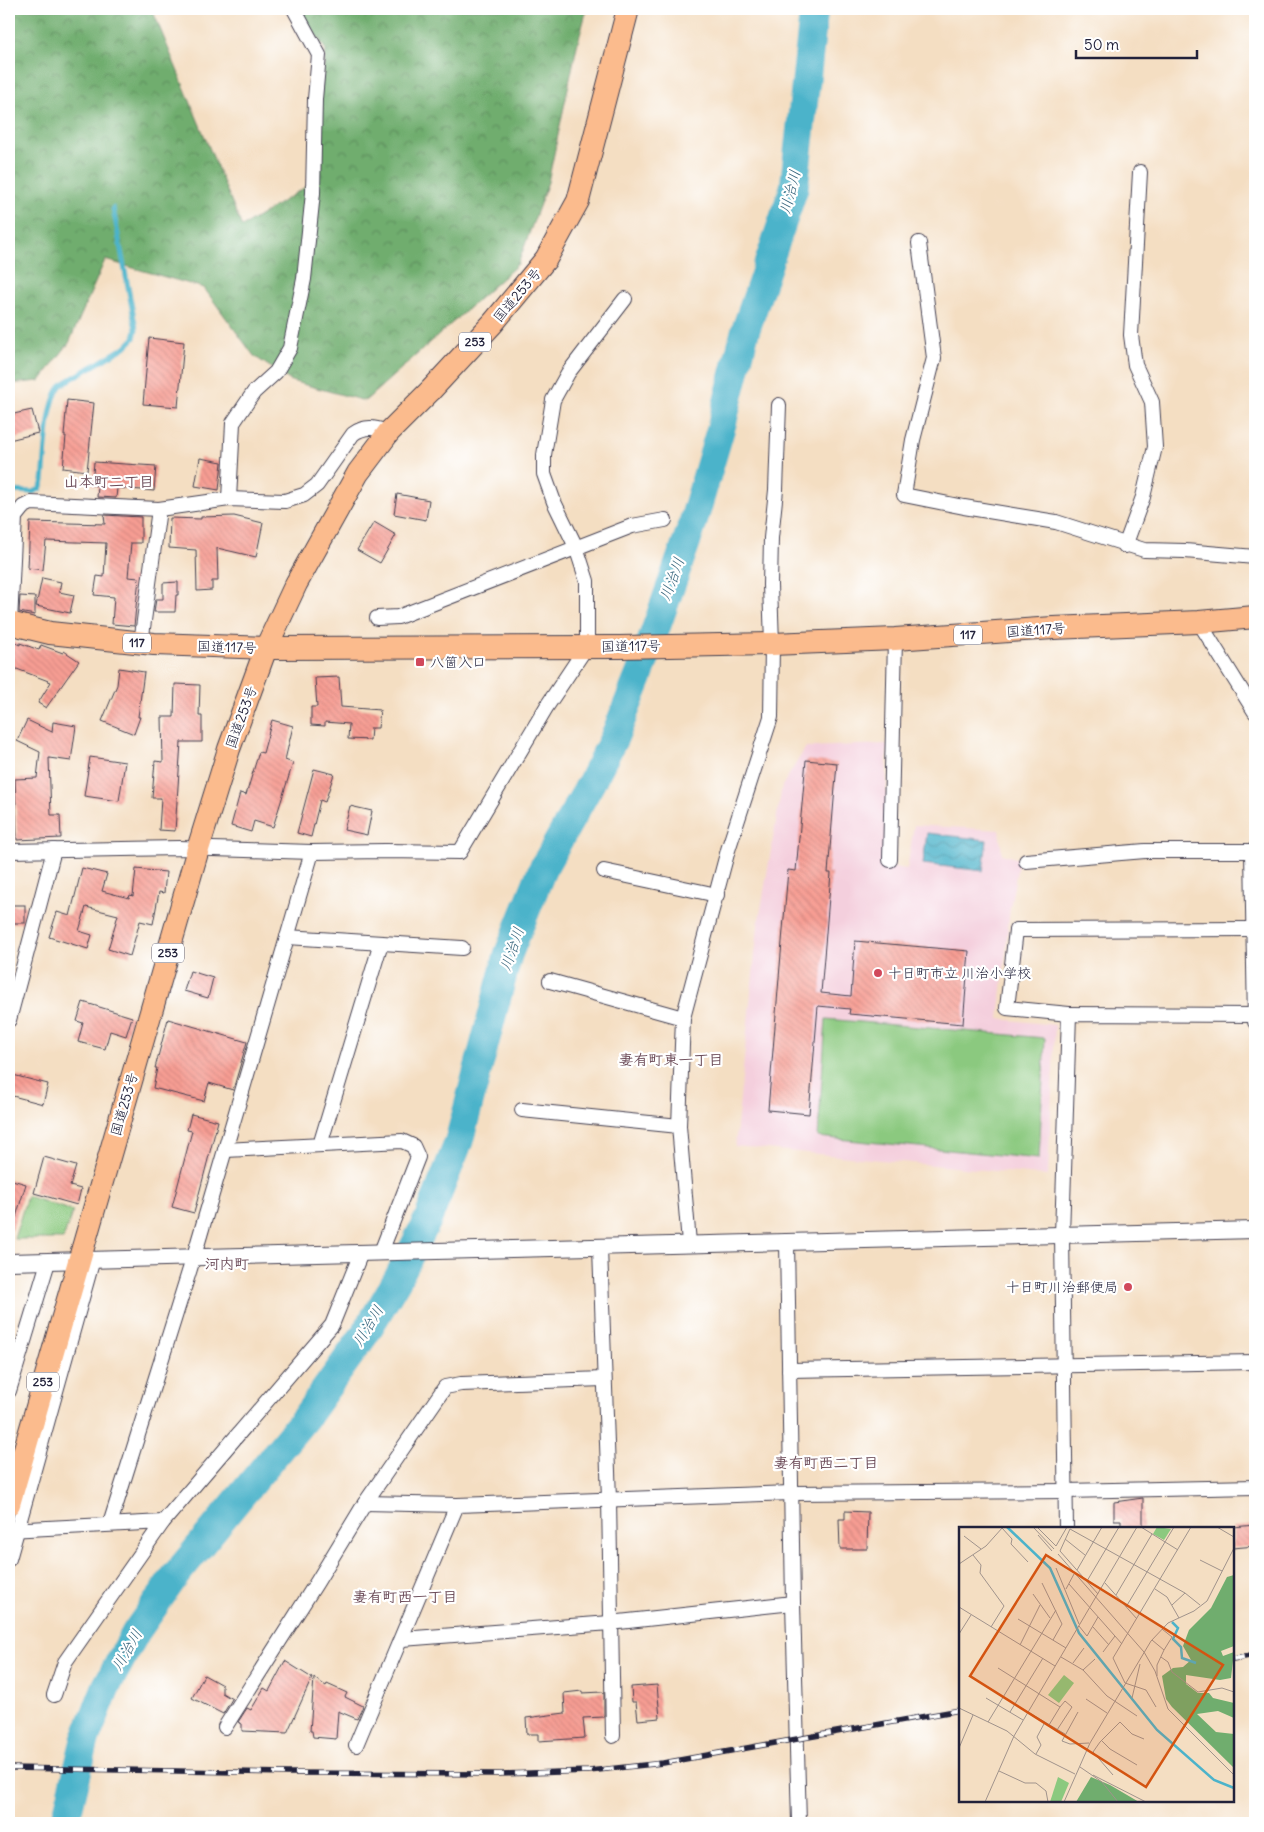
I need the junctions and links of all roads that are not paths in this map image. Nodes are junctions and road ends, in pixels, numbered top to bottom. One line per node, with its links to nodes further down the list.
1 (294, 9): 8 (street)
2 (628, 9): 7 (highway, 国道253号 / 253)
3 (1140, 172): 12 (street)
4 (918, 243): 12 (street)
5 (625, 299): 11 (street)
6 (779, 405): 20 (street)
7 (389, 432): 8 (street); 22 (highway, 国道253号 / 253)
8 (229, 499): 9 (street)
9 (159, 509): 17 (street); 19 (street)
10 (665, 520): 11 (street)
11 (576, 546): 15 (street); 21 (street)
12 (1126, 546): 13 (street)
13 (1255, 557)
14 (1255, 617): 16 (highway, 国道117号 / 117)
15 (377, 618)
16 (1199, 622): 18 (highway, 国道117号 / 117); 23 (street)
17 (9, 623): 19 (highway, 国道117号 / 117)
18 (896, 639): 20 (highway, 国道117号 / 117); 29 (street)
19 (141, 643): 22 (highway, 国道117号 / 117)
20 (772, 644): 21 (highway, 国道117号 / 117); 32 (street)
21 (587, 646): 22 (highway, 国道117号 / 117); 28 (street)
22 (266, 648): 24 (highway, 国道253号 / 253)
23 (1255, 712)
24 (198, 849): 25 (street); 28 (street); 56 (highway, 国道253号 / 253)
25 (54, 850): 26 (street); 38 (street)
26 (9, 851)
27 (1254, 851): 30 (street); 33 (street)
28 (312, 852): 34 (street)
29 (890, 860)
30 (1026, 862)
31 (604, 871): 32 (street)
32 (716, 895): 41 (street)
33 (1253, 929): 39 (street); 40 (street)
34 (287, 937): 35 (street); 47 (street)
35 (381, 943): 36 (street); 46 (street)
36 (462, 948)
37 (550, 981): 41 (street)
38 (14, 988): 42 (street)
39 (1069, 1014): 40 (street); 49 (street)
40 (1255, 1015): 43 (street)
41 (683, 1018): 45 (street)
42 (9, 1020)
43 (1255, 1022)
44 (522, 1110): 45 (street)
45 (679, 1126): 51 (street)
46 (320, 1145): 47 (street); 53 (street)
47 (225, 1150): 55 (street)
48 (1255, 1230): 49 (street)
49 (1062, 1235): 50 (street); 60 (street)
50 (787, 1242): 51 (street); 61 (street)
51 (689, 1243): 52 (street)
52 (600, 1248): 53 (street); 62 (street)
53 (384, 1252): 54 (street)
54 (362, 1253): 55 (street); 71 (street)
55 (194, 1256): 56 (street); 72 (street)
56 (86, 1260): 58 (street); 69 (highway, 国道253号 / 253); 74 (street)
57 (9, 1262): 58 (street)
58 (48, 1262): 63 (street)
59 (1255, 1362): 60 (street)
60 (1063, 1366): 61 (street); 65 (street)
61 (789, 1370): 66 (street)
62 (604, 1379): 67 (street); 68 (street)
63 (9, 1392)
64 (1255, 1487): 65 (street)
65 (1065, 1491): 66 (street); 73 (street)
66 (792, 1493): 67 (street); 76 (street)
67 (609, 1499): 70 (street); 77 (street)
68 (365, 1503): 70 (street); 80 (street)
69 (9, 1504)
70 (458, 1505): 78 (street)
71 (163, 1522): 72 (street); 79 (street)
72 (110, 1524): 74 (street)
73 (1066, 1527)
74 (12, 1530): 75 (street)
75 (9, 1559)
76 (793, 1603): 77 (street); 83 (street)
77 (610, 1623): 78 (street); 81 (street)
78 (402, 1639): 82 (street)
79 (54, 1695)
80 (225, 1727)
81 (613, 1736)
82 (356, 1745)
83 (799, 1823)

